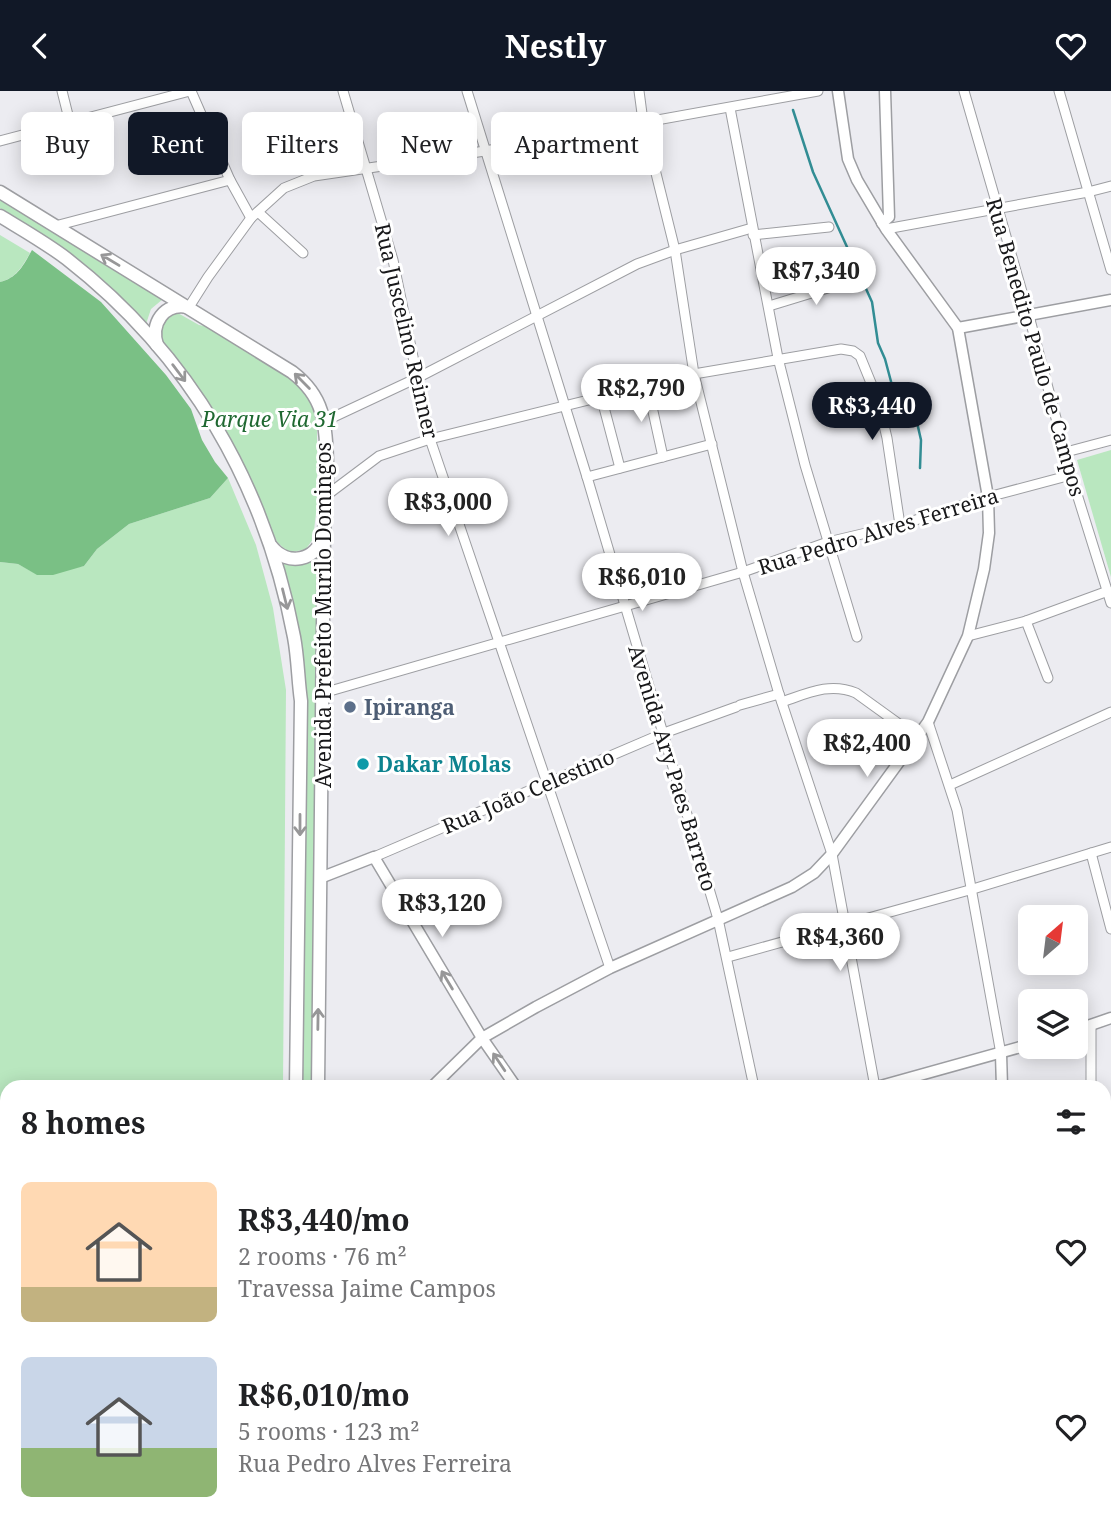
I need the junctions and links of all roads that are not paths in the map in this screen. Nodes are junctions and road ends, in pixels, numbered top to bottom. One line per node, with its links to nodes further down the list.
1 (62, 91): 12 (street)
2 (190, 91): 13 (street); 22 (street)
3 (343, 91): 20 (street, Rua Juscelino Reinner)
4 (467, 91): 19 (street, Avenida Ary Paes Barreto)
5 (639, 91): 14 (street)
6 (818, 91): 11 (street)
7 (838, 91): 30 (street)
8 (885, 91): 30 (street)
9 (964, 91): 26 (street, Rua Benedito Paulo de Campos)
10 (1059, 91): 25 (street)
11 (730, 108): 15 (street); 32 (street)
12 (67, 112)
13 (111, 112)
14 (642, 112)
15 (663, 118)
16 (21, 136): 17 (street)
17 (0, 141)
18 (491, 150): 19 (street)
19 (485, 151): 20 (street); 40 (street, Avenida Ary Paes Barreto)
20 (367, 168): 27 (street); 46 (street, Rua Juscelino Reinner)
21 (657, 175): 33 (street)
22 (230, 180): 27 (street); 29 (street)
23 (1111, 186): 25 (street)
24 (0, 192): 29 (main road, Avenida Prefeito Murilo Domingos)
25 (1088, 193): 26 (street); 35 (street)
26 (997, 208): 30 (street); 41 (street, Rua Benedito Paulo de Campos)
27 (255, 215): 34 (street); 39 (street)
28 (0, 216): 43 (main road, Avenida Prefeito Murilo Domingos)
29 (55, 226): 39 (main road, Avenida Prefeito Murilo Domingos, one-way to 29)
30 (884, 226): 42 (street)
31 (829, 227): 32 (street)
32 (753, 232): 33 (street); 38 (street)
33 (676, 250): 40 (street); 45 (street)
34 (303, 253)
35 (1111, 270)
36 (854, 280): 38 (street)
37 (1111, 300): 41 (street)
38 (769, 306): 44 (street)
39 (189, 307): 43 (main road); 50 (main road, Avenida Prefeito Murilo Domingos, one-way to 39)
40 (535, 315): 46 (street); 49 (street, Avenida Ary Paes Barreto)
41 (1029, 316): 42 (street); 54 (street, Rua Benedito Paulo de Campos)
42 (958, 328): 60 (street)
43 (158, 347): 63 (main road, Avenida Prefeito Murilo Domingos, one-way to 63)
44 (778, 358): 45 (street); 61 (street); 64 (street)
45 (694, 374): 47 (street); 53 (street)
46 (419, 377): 50 (street); 51 (street, Rua Juscelino Reinner)
47 (648, 384): 48 (street); 55 (street)
48 (601, 396): 49 (street); 56 (street)
49 (565, 406): 51 (street); 58 (street, Avenida Ary Paes Barreto)
50 (323, 422): 59 (main road, Avenida Prefeito Murilo Domingos)
51 (430, 439): 59 (street); 72 (street, Rua Juscelino Reinner)
52 (1111, 440): 54 (street)
53 (712, 444): 55 (street); 65 (street)
54 (1066, 453): 57 (street, Rua Benedito Paulo de Campos)
55 (663, 457): 56 (street)
56 (620, 468): 58 (street)
57 (1071, 475): 60 (street, Rua Pedro Alves Ferreira); 66 (street, Rua Benedito Paulo de Campos)
58 (587, 477): 68 (street, Avenida Ary Paes Barreto)
59 (327, 495): 62 (main road, Avenida Prefeito Murilo Domingos)
60 (988, 496): 61 (street, Rua Pedro Alves Ferreira); 70 (street)
61 (900, 525): 64 (street, Rua Pedro Alves Ferreira)
62 (324, 531): 63 (main road); 74 (main road, Avenida Prefeito Murilo Domingos)
63 (269, 543): 99 (main road, Avenida Prefeito Murilo Domingos, one-way to 99)
64 (828, 543): 65 (street, Rua Pedro Alves Ferreira); 71 (street)
65 (743, 572): 68 (street, Rua Pedro Alves Ferreira); 75 (street)
66 (1108, 590): 67 (street, Rua Benedito Paulo de Campos); 69 (street)
67 (1111, 603)
68 (624, 606): 72 (street, Rua Pedro Alves Ferreira); 78 (street, Avenida Ary Paes Barreto)
69 (1026, 621): 70 (street); 73 (street)
70 (968, 636): 77 (street)
71 (857, 637)
72 (499, 643): 74 (street, Rua Pedro Alves Ferreira); 80 (street, Rua Juscelino Reinner)
73 (1048, 678)
74 (323, 693): 86 (main road, Avenida Prefeito Murilo Domingos)
75 (780, 698): 78 (street, Rua João Celestino); 79 (street, Rua João Celestino); 84 (street)
76 (1111, 712): 81 (street)
77 (928, 723): 79 (street); 81 (street)
78 (664, 733): 80 (street, Rua João Celestino); 88 (street, Avenida Ary Paes Barreto)
79 (918, 737): 84 (street)
80 (548, 783): 85 (street, Rua João Celestino); 92 (street, Rua Juscelino Reinner)
81 (950, 785): 87 (street)
82 (1111, 847): 83 (street)
83 (1091, 853): 87 (street); 90 (street)
84 (832, 854): 88 (street); 89 (street)
85 (374, 857): 86 (street, Rua João Celestino); 96 (street, one-way to 85)
86 (320, 878): 100 (main road, Avenida Prefeito Murilo Domingos, one-way to 86)
87 (973, 890): 89 (street); 98 (street)
88 (718, 919): 91 (street, Avenida Ary Paes Barreto); 92 (street)
89 (846, 924): 91 (street); 104 (street)
90 (1111, 929)
91 (728, 957): 103 (street, Avenida Ary Paes Barreto)
92 (610, 968): 96 (street)
93 (1111, 1019): 94 (street)
94 (1091, 1025): 95 (street); 107 (street)
95 (1088, 1026)
96 (482, 1038): 101 (street); 102 (street, one-way to 96)
97 (1018, 1048): 98 (street)
98 (1001, 1054): 105 (street); 106 (street)
99 (296, 1080)
100 (318, 1080)
101 (439, 1080)
102 (511, 1080)
103 (753, 1080)
104 (875, 1080)
105 (903, 1080)
106 (1002, 1080)
107 (1091, 1080)

